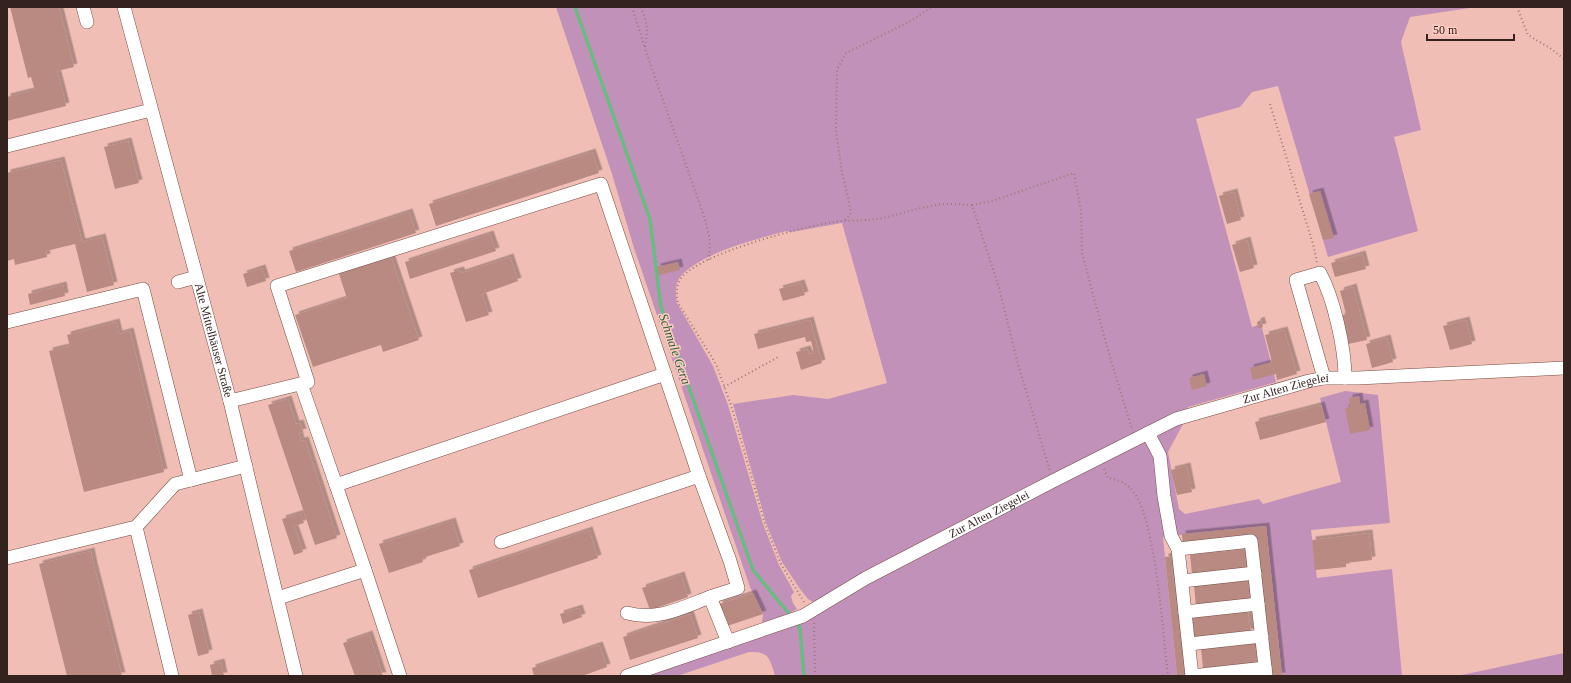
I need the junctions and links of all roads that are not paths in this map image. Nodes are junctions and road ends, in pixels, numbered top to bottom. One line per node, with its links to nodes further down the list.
1 (83, 7): 3 (street)
2 (124, 7): 4 (street, Alte Mittelhäuser Straße)
3 (87, 22)
4 (151, 110): 5 (street); 6 (street, Alte Mittelhäuser Straße)
5 (7, 146)
6 (196, 277): 7 (street); 14 (street, Alte Mittelhäuser Straße)
7 (178, 282)
8 (7, 322): 18 (street)
9 (1564, 368): 12 (street, Zur Alten Ziegelei)
10 (665, 374): 13 (street); 17 (street); 19 (street)
11 (1324, 378): 12 (street, Zur Alten Ziegelei); 12 (street); 15 (street, Zur Alten Ziegelei)
12 (1345, 378)
13 (300, 384): 14 (street); 19 (street)
14 (230, 401): 16 (street, Alte Mittelhäuser Straße)
15 (1148, 433): 22 (street); 33 (street, Zur Alten Ziegelei)
16 (246, 466): 18 (street); 28 (street, Alte Mittelhäuser Straße)
17 (699, 476): 21 (street); 27 (street)
18 (191, 480): 20 (street)
19 (336, 486): 24 (street)
20 (136, 527): 23 (street); 36 (street)
21 (501, 542)
22 (1178, 549): 25 (street); 26 (street)
23 (7, 558)
24 (365, 570): 28 (street); 38 (street)
25 (1255, 573): 26 (street); 29 (street)
26 (1182, 581): 30 (street)
27 (710, 597): 31 (street); 33 (street)
28 (278, 598): 37 (street, Alte Mittelhäuser Straße)
29 (1258, 604): 30 (street); 32 (street)
30 (1185, 612): 34 (street)
31 (627, 613)
32 (1262, 636): 34 (street); 35 (street)
33 (728, 642): 39 (street, Zur Alten Ziegelei)
34 (1189, 644): 40 (street)
35 (1266, 672): 40 (street)
36 (172, 676)
37 (296, 676)
38 (400, 676)
39 (627, 676)
40 (1192, 676)

